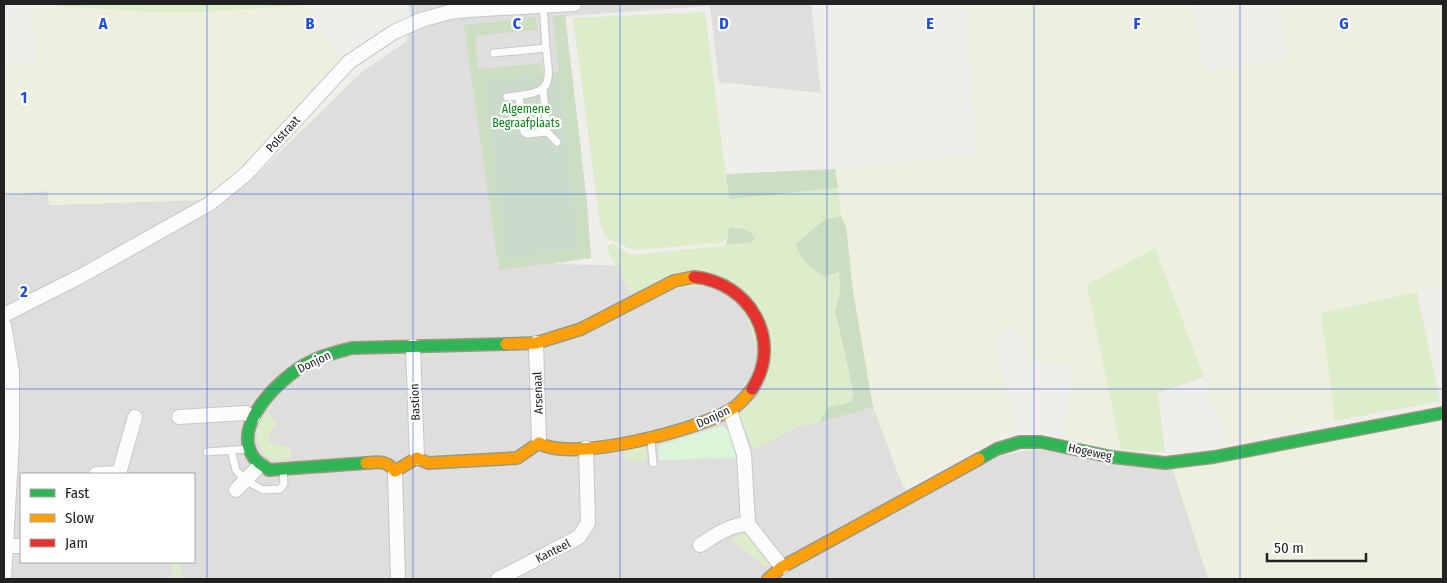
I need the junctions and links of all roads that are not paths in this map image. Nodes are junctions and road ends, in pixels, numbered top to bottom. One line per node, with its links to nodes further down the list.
1 (574, 4): 2 (street, Polstraat)
2 (543, 6): 3 (lane); 10 (street, Polstraat)
3 (546, 48): 4 (lane); 5 (lane)
4 (494, 53)
5 (543, 89): 6 (lane); 8 (lane)
6 (519, 96): 7 (lane); 8 (lane)
7 (507, 97)
8 (546, 132): 9 (lane)
9 (557, 142)
10 (4, 315)
11 (4, 325): 30 (street)
12 (536, 343): 13 (street, Donjon); 14 (street, Donjon); 20 (street, Arsenaal)
13 (413, 346): 18 (street, Donjon); 25 (street, Bastion)
14 (730, 411): 19 (street, Donjon); 32 (street)
15 (1443, 413): 36 (street, Hogeweg)
16 (135, 417): 29 (street)
17 (179, 417): 18 (street)
18 (254, 417): 21 (street, Donjon)
19 (651, 437): 22 (street, Donjon); 26 (lane)
20 (539, 443): 22 (street, Donjon); 25 (street)
21 (248, 448): 23 (lane); 27 (street)
22 (586, 448): 39 (street, Kanteel)
23 (231, 450): 24 (lane); 31 (lane)
24 (207, 452)
25 (405, 464): 28 (street); 38 (street)
26 (653, 464)
27 (260, 465): 28 (street); 31 (street)
28 (283, 469): 31 (lane)
29 (119, 473)
30 (15, 479): 34 (street)
31 (241, 485)
32 (748, 524): 33 (street); 36 (street)
33 (700, 545)
34 (6, 546): 35 (street); 37 (street)
35 (20, 546)
36 (782, 567): 40 (street, Hogeweg)
37 (4, 579)
38 (398, 579)
39 (498, 579)
40 (768, 579)

